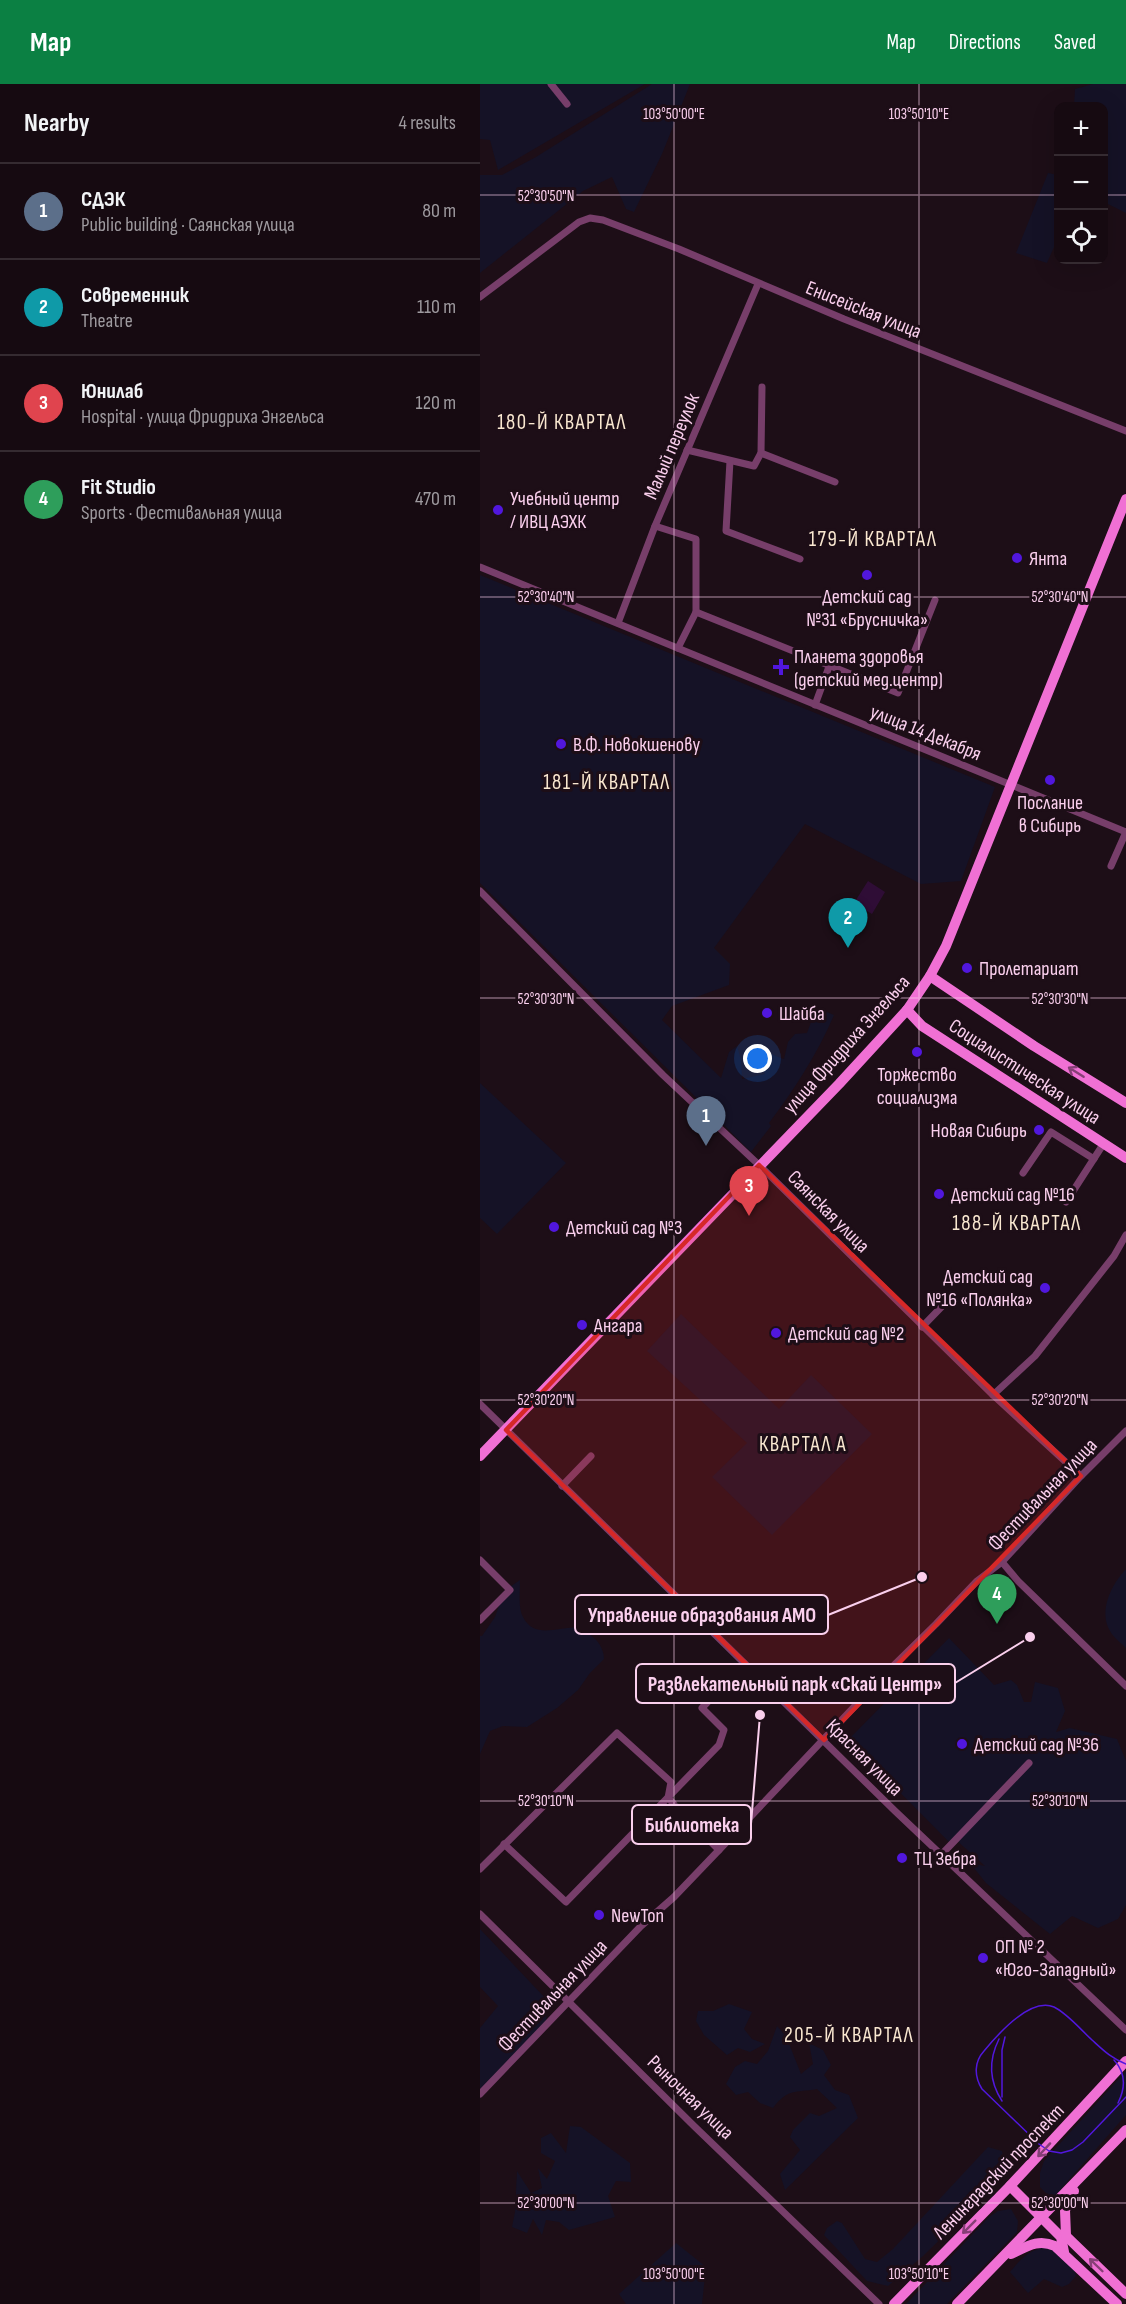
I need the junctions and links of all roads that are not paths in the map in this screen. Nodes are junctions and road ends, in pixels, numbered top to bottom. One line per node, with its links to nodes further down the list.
1 (551, 84): 2 (street)
2 (567, 104)
3 (758, 284): 4 (street, Енисейская улица); 6 (street, Енисейская улица); 7 (street, Малый переулок)
4 (480, 297)
5 (762, 387): 8 (street)
6 (1126, 431)
7 (687, 450): 9 (street); 12 (street, Малый переулок)
8 (761, 453): 9 (street); 10 (street)
9 (730, 461): 13 (street)
10 (835, 482)
11 (1126, 499): 21 (street, улица Фридриха Энгельса)
12 (655, 526): 16 (street); 17 (street, Малый переулок)
13 (800, 559)
14 (480, 567): 17 (street, улица 14 Декабря)
15 (935, 600): 19 (street)
16 (696, 612): 18 (street); 19 (street)
17 (618, 623): 18 (street, улица 14 Декабря)
18 (678, 648): 20 (street, улица 14 Декабря)
19 (830, 664): 20 (street)
20 (815, 705): 21 (street, улица 14 Декабря)
21 (1011, 784): 22 (street, улица 14 Декабря); 25 (street, улица Фридриха Энгельса)
22 (1126, 832): 23 (street)
23 (1111, 866)
24 (480, 891): 31 (street, Саянская улица)
25 (930, 976): 26 (street, улица Фридриха Энгельса); 27 (street, Социалистическая улица, one-way to 25)
26 (907, 1010): 28 (street, Социалистическая улица); 31 (street, улица Фридриха Энгельса)
27 (1126, 1103)
28 (1104, 1143): 29 (street, Социалистическая улица); 30 (street)
29 (1126, 1158)
30 (1094, 1159): 32 (street); 33 (street)
31 (759, 1165): 36 (street, Саянская улица); 39 (street, улица Фридриха Энгельса)
32 (1023, 1173)
33 (1066, 1202)
34 (1126, 1235): 37 (street)
35 (952, 1296): 36 (street)
36 (922, 1327): 37 (street, Саянская улица)
37 (993, 1395): 43 (street, Саянская улица)
38 (480, 1404): 39 (street, Красная улица)
39 (506, 1430): 41 (street, улица Фридриха Энгельса); 44 (street, Красная улица)
40 (1126, 1431): 43 (street, Фестивальная улица)
41 (480, 1456)
42 (591, 1456): 44 (street)
43 (1081, 1476): 46 (street, Фестивальная улица)
44 (562, 1486): 48 (street, Красная улица)
45 (480, 1560): 47 (street)
46 (1002, 1562): 49 (street); 50 (street, Фестивальная улица)
47 (480, 1620)
48 (744, 1663): 50 (street, Красная улица); 52 (street)
49 (1126, 1686)
50 (824, 1740): 55 (street, Фестивальная улица); 56 (street, Красная улица)
51 (1029, 1763): 56 (street)
52 (670, 1801): 54 (street); 54 (street)
53 (685, 1816): 55 (street)
54 (504, 1844): 57 (street)
55 (719, 1850): 59 (street, Фестивальная улица)
56 (941, 1855): 60 (street, Красная улица)
57 (480, 1869)
58 (480, 1914): 59 (street, Рыночная улица)
59 (568, 2002): 62 (street, Фестивальная улица); 71 (street, Рыночная улица)
60 (1126, 2030)
61 (1126, 2061): 65 (street, Ленинградский проспект, one-way to 65)
62 (480, 2094)
63 (1126, 2130): 64 (street)
64 (1084, 2174): 66 (street); 67 (street)
65 (1010, 2186): 66 (street); 72 (street, Ленинградский проспект, one-way to 72)
66 (1043, 2218): 67 (street); 69 (street)
67 (1063, 2237): 68 (street); 70 (street, one-way to 67)
68 (1064, 2253): 69 (street); 74 (street)
69 (1003, 2258): 73 (street)
70 (1126, 2294)
71 (879, 2304)
72 (894, 2304)
73 (957, 2304)
74 (1117, 2304)

